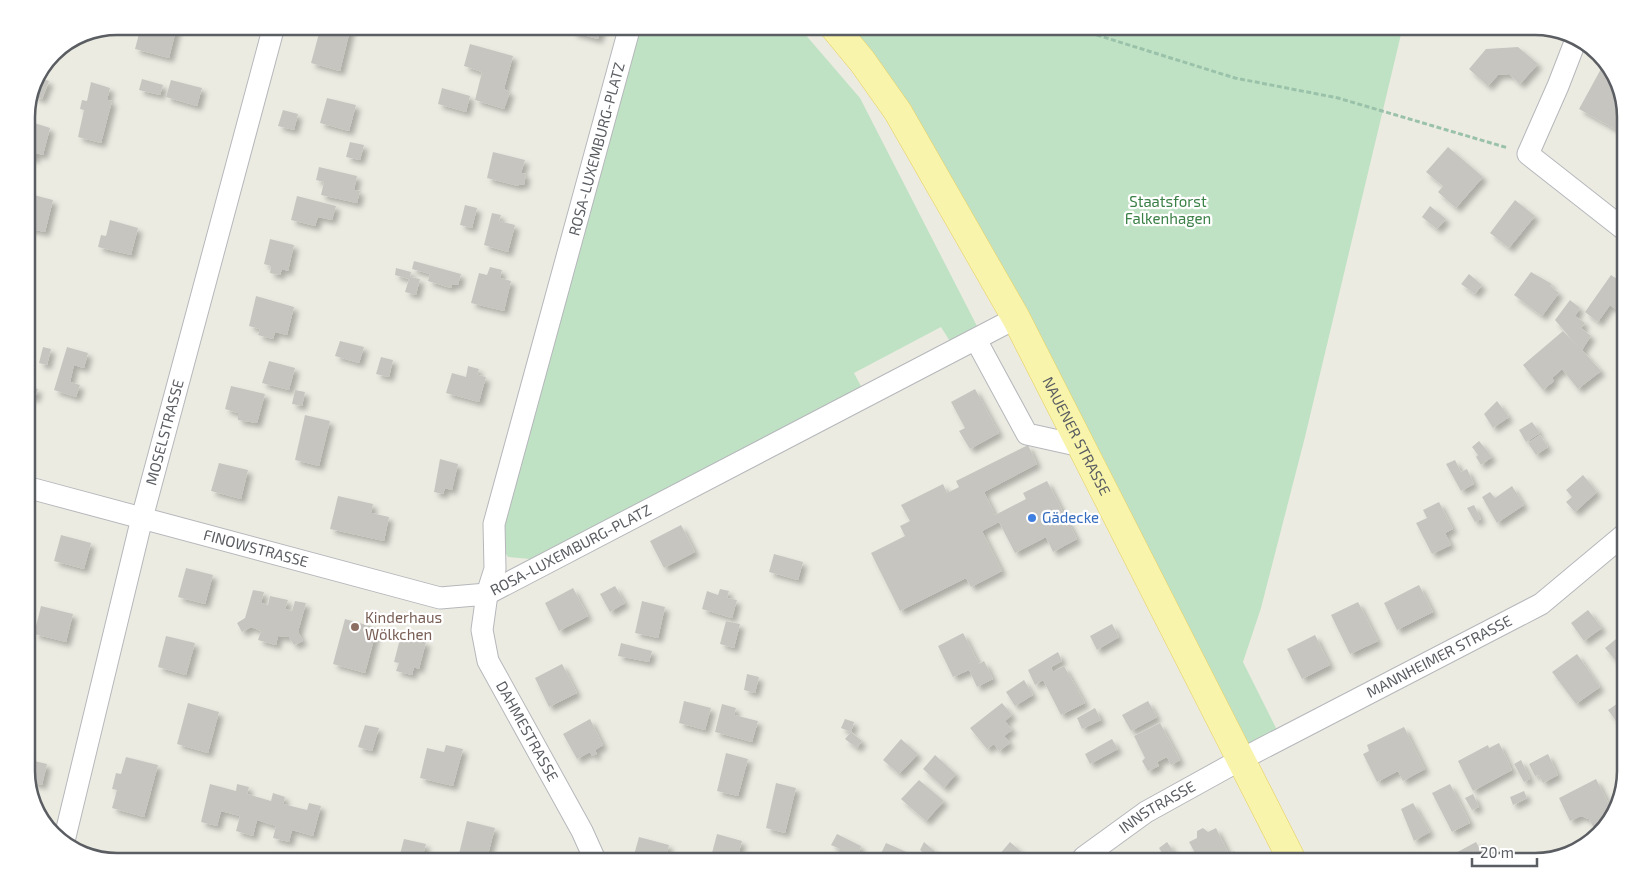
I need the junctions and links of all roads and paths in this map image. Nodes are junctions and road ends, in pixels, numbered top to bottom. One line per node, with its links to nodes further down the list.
1 (272, 35): 12 (street, MOSELSTRASSE)
2 (628, 35): 14 (street, ROSA-LUXEMBURG-PLATZ)
3 (840, 35): 8 (main road, NAUENER STRASSE)
4 (1097, 35): 6 (path)
5 (1574, 45): 6 (street)
6 (1528, 154): 7 (street)
7 (1617, 224)
8 (1016, 318): 9 (street, ROSA-LUXEMBURG-PLATZ); 10 (main road, NAUENER STRASSE)
9 (976, 340): 10 (street); 14 (street, ROSA-LUXEMBURG-PLATZ)
10 (1081, 446): 15 (main road, NAUENER STRASSE)
11 (35, 489): 12 (street, FINOWSTRASSE)
12 (142, 518): 14 (street, FINOWSTRASSE); 16 (street, MOSELSTRASSE)
13 (1617, 541): 15 (street, MANNHEIMER STRASSE)
14 (487, 594): 17 (street, DAHMESTRASSE)
15 (1240, 760): 18 (street, INNSTRASSE); 19 (main road, NAUENER STRASSE)
16 (65, 835)
17 (592, 853)
18 (1090, 853)
19 (1288, 853)

